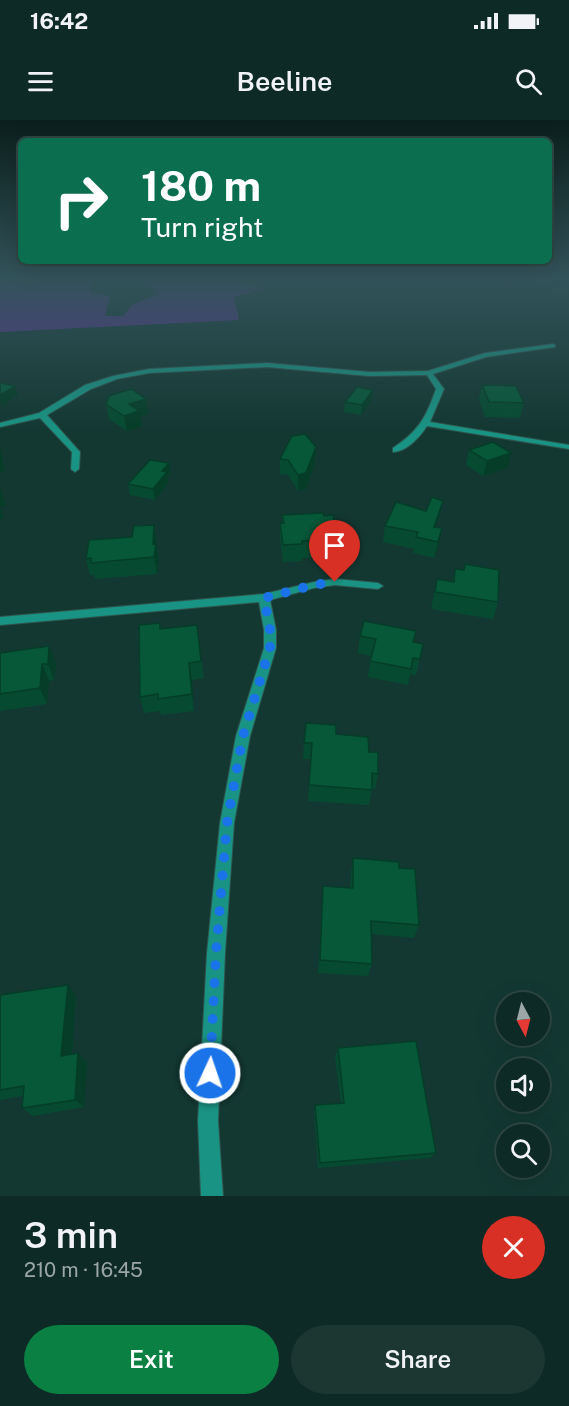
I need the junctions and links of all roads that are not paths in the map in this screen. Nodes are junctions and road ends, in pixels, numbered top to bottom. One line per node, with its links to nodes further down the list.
1 (554, 346): 2 (street)
2 (429, 373): 3 (street); 4 (street)
3 (42, 415): 5 (street); 8 (street)
4 (427, 424): 6 (street); 7 (street)
5 (2, 426)
6 (569, 447)
7 (396, 450)
8 (75, 469)
9 (378, 586): 10 (street)
10 (264, 598): 11 (street); 12 (street)
11 (0, 621)
12 (212, 1196)

